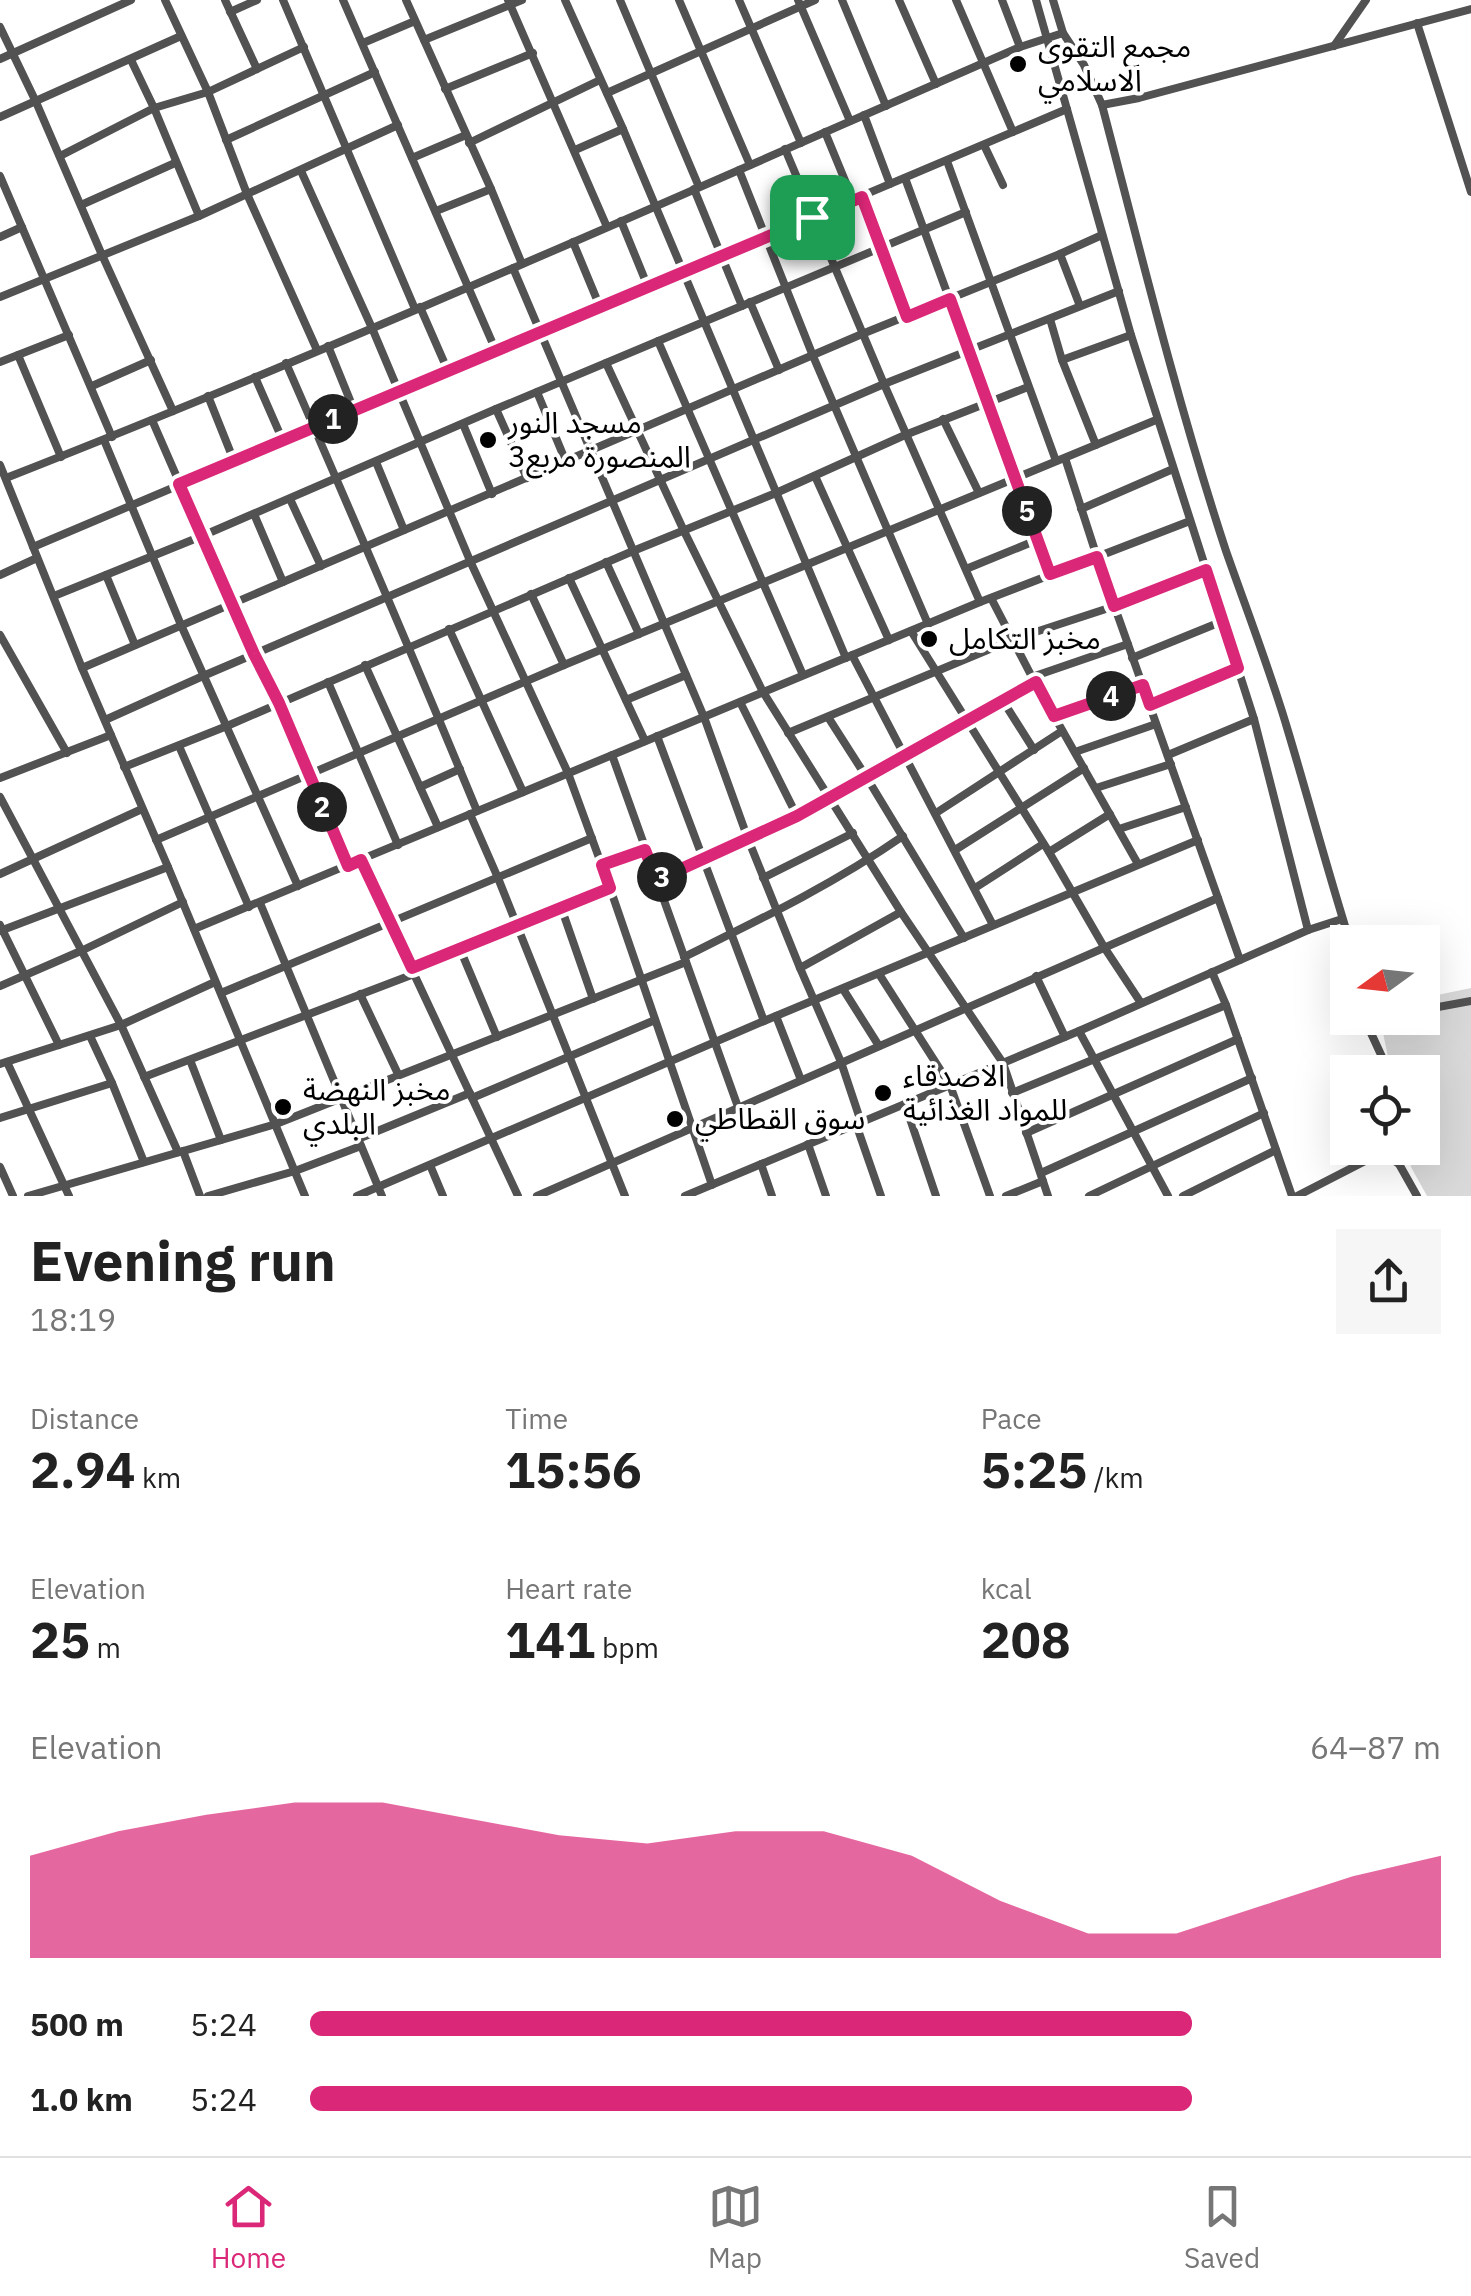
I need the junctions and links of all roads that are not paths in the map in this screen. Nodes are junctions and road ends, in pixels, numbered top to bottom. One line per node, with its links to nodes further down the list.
1 (132, 0): 38 (street)
2 (165, 0): 30 (street)
3 (225, 0): 24 (street)
4 (257, 0): 24 (street)
5 (283, 0): 35 (street)
6 (343, 0): 33 (street)
7 (406, 0): 25 (street)
8 (522, 0): 21 (street)
9 (565, 0): 46 (street)
10 (620, 0): 45 (street)
11 (679, 0): 37 (street)
12 (739, 0): 28 (street)
13 (815, 0): 22 (street)
14 (842, 0): 55 (street)
15 (899, 0): 47 (street)
16 (956, 0): 42 (street)
17 (1002, 0): 36 (street)
18 (1036, 0): 31 (street)
19 (1053, 0): 29 (street)
20 (1366, 0): 34 (street)
21 (510, 2): 32 (street); 39 (street)
22 (799, 3): 28 (street); 60 (street)
23 (1471, 9): 26 (street)
24 (230, 12): 43 (street)
25 (415, 22): 32 (street); 33 (street)
26 (1417, 23): 34 (street); 85 (street)
27 (0, 27): 38 (street)
28 (752, 28): 37 (street); 67 (street)
29 (1063, 33): 31 (street); 54 (street)
30 (181, 36): 41 (street); 49 (street)
31 (1048, 39): 36 (street); 57 (street)
32 (424, 40): 48 (street)
33 (363, 43): 44 (street)
34 (1334, 46): 54 (street)
35 (304, 47): 43 (street); 51 (street)
36 (1020, 48): 42 (street)
37 (700, 50): 45 (street); 76 (street)
38 (13, 53): 40 (street); 53 (street)
39 (532, 53): 48 (street); 52 (street)
40 (0, 59)
41 (131, 60): 53 (street); 56 (street)
42 (983, 64): 47 (street); 64 (street)
43 (257, 70): 49 (street)
44 (375, 72): 51 (street); 61 (street)
45 (651, 73): 50 (street); 83 (street)
46 (600, 80): 50 (street); 52 (street)
47 (936, 84): 55 (street)
48 (445, 88): 65 (street)
49 (208, 92): 56 (street); 66 (street)
50 (607, 94): 62 (street)
51 (324, 95): 66 (street); 69 (street)
52 (553, 101): 65 (street); 71 (street)
53 (36, 102): 59 (street); 72 (street)
54 (1102, 105): 351 (street)
55 (886, 106): 58 (street)
56 (154, 108): 72 (street); 75 (street)
57 (1068, 109): 64 (street); 98 (street)
58 (864, 116): 60 (street); 81 (street)
59 (0, 117)
60 (850, 121): 63 (street)
61 (398, 126): 69 (street); 73 (street)
62 (623, 129): 71 (street); 89 (street)
63 (825, 132): 67 (street); 87 (street)
64 (1013, 132): 68 (street)
65 (468, 139): 73 (street); 84 (street)
66 (226, 140): 86 (street)
67 (801, 142): 70 (street)
68 (984, 145): 74 (street); 82 (street)
69 (346, 148): 78 (street); 120 (street)
70 (785, 149): 76 (street); 93 (street)
71 (574, 150): 96 (street)
72 (60, 156): 88 (street)
73 (412, 158): 90 (street)
74 (946, 160): 79 (street); 91 (street)
75 (175, 163): 88 (street); 92 (street)
76 (750, 165): 77 (street)
77 (738, 170): 83 (street); 99 (street)
78 (301, 171): 86 (street); 124 (street)
79 (905, 178): 81 (street); 97 (street)
80 (1, 179): 95 (street)
81 (890, 184): 87 (street)
82 (1002, 185)
83 (696, 188): 89 (street); 105 (street)
84 (491, 189): 90 (street); 106 (street)
85 (1471, 192)
86 (247, 194): 92 (street); 132 (street)
87 (857, 198): 93 (street); 102 (street)
88 (81, 205): 104 (street)
89 (656, 206): 94 (street); 108 (street)
90 (436, 212): 112 (street)
91 (966, 212): 97 (street); 110 (street)
92 (198, 216): 104 (street)
93 (812, 217): 99 (street); 107 (street)
94 (621, 221): 96 (street); 111 (street)
95 (22, 227): 100 (street); 109 (street)
96 (608, 227): 101 (street)
97 (924, 229): 102 (street); 116 (street)
98 (1102, 236): 103 (street); 114 (street)
99 (766, 237): 105 (street); 113 (street)
100 (0, 238)
101 (573, 242): 106 (street); 119 (street)
102 (880, 248): 107 (street); 121 (street)
103 (1060, 254): 110 (street); 118 (street)
104 (102, 255): 109 (street); 137 (street)
105 (722, 255): 108 (street); 117 (street)
106 (518, 266): 112 (street); 125 (street)
107 (833, 267): 113 (street); 126 (street)
108 (682, 271): 111 (street); 123 (street)
109 (44, 279): 115 (street); 128 (street)
110 (992, 283): 116 (street); 127 (street)
111 (648, 286): 119 (street)
112 (468, 287): 120 (street); 133 (street)
113 (785, 288): 117 (street); 136 (street)
114 (1119, 291): 118 (street); 129 (street)
115 (0, 297)
116 (950, 299): 121 (street); 134 (street)
117 (746, 304): 123 (street); 142 (street)
118 (1080, 306): 122 (street)
119 (600, 307): 125 (street)
120 (418, 308): 124 (street); 143 (street)
121 (907, 317): 126 (street)
122 (1050, 319): 127 (street); 138 (street)
123 (704, 322): 130 (street); 149 (street)
124 (372, 328): 131 (street); 150 (street)
125 (540, 332): 133 (street); 145 (street)
126 (862, 334): 136 (street); 146 (street)
127 (1009, 334): 134 (street); 148 (street)
128 (69, 335): 135 (street); 147 (street)
129 (1131, 336): 138 (street); 161 (street)
130 (658, 342): 140 (street); 157 (street)
131 (328, 346): 132 (street); 156 (street)
132 (317, 350): 141 (street)
133 (496, 350): 143 (street)
134 (968, 351): 146 (street); 153 (street)
135 (18, 355): 139 (street); 173 (street)
136 (813, 356): 142 (street); 154 (street)
137 (151, 360): 147 (street); 158 (street)
138 (1062, 360): 170 (street)
139 (0, 362)
140 (606, 363): 145 (street); 164 (street)
141 (286, 364): 144 (street); 163 (street)
142 (779, 370): 149 (street)
143 (448, 371): 150 (street)
144 (255, 376): 152 (street); 168 (street)
145 (562, 382): 151 (street); 171 (street)
146 (884, 384): 154 (street); 165 (street)
147 (92, 386): 166 (street)
148 (1028, 387): 153 (street); 175 (street)
149 (734, 390): 157 (street); 167 (street)
150 (399, 392): 156 (street); 169 (street)
151 (537, 392): 155 (street); 178 (street)
152 (208, 396): 158 (street); 176 (street)
153 (988, 402): 159 (street); 182 (street)
154 (835, 406): 167 (street); 172 (street)
155 (496, 409): 162 (street); 184 (street)
156 (354, 410): 163 (street)
157 (688, 410): 164 (street); 174 (street)
158 (173, 411): 160 (street)
159 (944, 419): 165 (street); 189 (street)
160 (152, 420): 166 (street); 187 (street)
161 (1156, 420): 170 (street); 180 (street)
162 (462, 424): 169 (street); 190 (street)
163 (314, 428): 168 (street); 185 (street)
164 (638, 432): 171 (street); 186 (street)
165 (906, 434): 172 (street); 194 (street)
166 (108, 439): 173 (street); 193 (street)
167 (756, 440): 174 (street); 188 (street)
168 (283, 441): 176 (street)
169 (421, 442): 177 (street); 196 (street)
170 (1096, 445): 175 (street)
171 (591, 451): 178 (street); 192 (street)
172 (856, 456): 181 (street); 202 (street)
173 (61, 457): 183 (street)
174 (709, 460): 186 (street); 197 (street)
175 (1060, 460): 182 (street); 195 (street)
176 (234, 461): 187 (street)
177 (376, 462): 185 (street); 200 (street)
178 (566, 462): 184 (street)
179 (0, 465): 183 (street)
180 (1174, 469): 195 (street); 199 (street)
181 (815, 476): 188 (street); 207 (street)
182 (1015, 477): 189 (street); 204 (street)
183 (6, 478): 205 (street)
184 (527, 478): 190 (street)
185 (335, 479): 191 (street); 206 (street)
186 (660, 480): 192 (street); 201 (street)
187 (179, 484): 193 (street); 203 (street)
188 (776, 493): 197 (street); 214 (street)
189 (979, 493): 194 (street)
190 (492, 494): 196 (street)
191 (290, 499): 198 (street); 215 (street)
192 (612, 500): 208 (street); 213 (street)
193 (131, 506): 205 (street); 209 (street)
194 (940, 509): 202 (street); 216 (street)
195 (1081, 509): 210 (street)
196 (449, 511): 200 (street); 213 (street)
197 (730, 511): 201 (street); 223 (street)
198 (254, 514): 203 (street); 222 (street)
199 (1190, 521): 210 (street); 217 (street)
200 (404, 530): 206 (street)
201 (684, 531): 208 (street); 228 (street)
202 (888, 531): 207 (street); 235 (street)
203 (202, 536): 209 (street); 230 (street)
204 (1037, 540): 216 (street); 219 (street)
205 (32, 547): 211 (street)
206 (364, 547): 215 (street); 226 (street)
207 (848, 547): 214 (street); 242 (street)
208 (634, 550): 212 (street); 234 (street)
209 (153, 555): 218 (street); 236 (street)
210 (1097, 557): 219 (street); 231 (street)
211 (37, 558): 220 (street); 225 (street)
212 (606, 562): 221 (street); 239 (street)
213 (471, 563): 226 (street); 232 (street)
214 (808, 564): 223 (street); 248 (street)
215 (320, 566): 222 (street)
216 (966, 568): 229 (street)
217 (1206, 570): 231 (street); 233 (street)
218 (106, 574): 225 (street); 244 (street)
219 (1050, 574): 227 (street)
220 (0, 575)
221 (569, 578): 224 (street); 246 (street)
222 (283, 582): 230 (street)
223 (762, 584): 228 (street); 256 (street)
224 (531, 594): 232 (street); 251 (street)
225 (54, 596): 252 (street)
226 (388, 597): 245 (street); 247 (street)
227 (992, 598): 229 (street); 241 (street)
228 (719, 602): 234 (street); 262 (street)
229 (980, 602): 235 (street)
230 (233, 603): 236 (street); 247 (street)
231 (1114, 606): 241 (street); 243 (street)
232 (494, 610): 237 (street); 260 (street)
233 (1223, 621): 249 (street); 253 (street)
234 (664, 623): 239 (street); 255 (street)
235 (928, 624): 238 (street)
236 (181, 625): 244 (street); 257 (street)
237 (449, 629): 245 (street); 264 (street)
238 (911, 631): 242 (street); 254 (street)
239 (639, 634): 246 (street)
240 (0, 635): 287 (street)
241 (1014, 639): 254 (street); 258 (street)
242 (889, 640): 248 (street)
243 (1128, 644): 249 (street); 258 (street)
244 (134, 645): 252 (street)
245 (408, 646): 250 (street); 275 (street)
246 (602, 649): 251 (street); 265 (street)
247 (254, 654): 257 (street); 268 (street)
248 (849, 656): 256 (street); 263 (street)
249 (1132, 658): 261 (street)
250 (366, 665): 259 (street); 283 (street)
251 (564, 665): 260 (street)
252 (82, 668): 274 (street)
253 (1238, 668): 269 (street); 273 (street)
254 (937, 672): 263 (street); 276 (street)
255 (686, 675): 265 (street); 271 (street)
256 (803, 675): 262 (street)
257 (203, 676): 274 (street); 278 (street)
258 (1034, 680): 266 (street); 270 (street)
259 (328, 682): 268 (street); 288 (street)
260 (526, 682): 264 (street); 297 (street)
261 (1143, 685): 269 (street); 270 (street)
262 (763, 692): 267 (street); 280 (street)
263 (874, 698): 272 (street); 291 (street)
264 (482, 700): 275 (street); 303 (street)
265 (626, 700): 284 (street)
266 (1003, 701): 276 (street); 286 (street)
267 (740, 702): 271 (street); 314 (street)
268 (279, 703): 278 (street); 298 (street)
269 (1150, 705): 277 (street)
270 (1054, 716): 279 (street)
271 (704, 717): 282 (street); 320 (street)
272 (828, 717): 280 (street); 300 (street)
273 (1254, 719): 292 (street); 358 (street)
274 (105, 720): 281 (street)
275 (439, 720): 283 (street); 295 (street)
276 (967, 721): 291 (street); 296 (street)
277 (1156, 724): 289 (street); 292 (street)
278 (227, 726): 285 (street); 304 (street)
279 (1062, 730): 286 (street); 289 (street)
280 (788, 733): 306 (street)
281 (111, 735): 287 (street); 293 (street)
282 (658, 736): 284 (street); 327 (street)
283 (397, 737): 288 (street); 301 (street)
284 (645, 741): 290 (street)
285 (179, 746): 293 (street); 313 (street)
286 (1034, 750): 296 (street)
287 (67, 752): 299 (street)
288 (359, 752): 298 (street); 323 (street)
289 (1075, 752): 294 (street)
290 (612, 755): 297 (street); 325 (street)
291 (906, 755): 300 (street); 311 (street)
292 (1169, 760): 302 (street); 307 (street)
293 (124, 767): 309 (street)
294 (1084, 768): 302 (street); 308 (street)
295 (460, 770): 301 (street); 310 (street)
296 (998, 772): 308 (street); 311 (street)
297 (568, 773): 303 (street); 319 (street)
298 (308, 774): 304 (street); 333 (street)
299 (0, 778)
300 (867, 778): 306 (street); 318 (street)
301 (420, 787): 315 (street)
302 (1096, 788): 312 (street)
303 (522, 792): 310 (street)
304 (259, 795): 313 (street); 339 (street)
305 (0, 797): 328 (street)
306 (830, 798): 314 (street); 317 (street)
307 (1186, 807): 316 (street); 322 (street)
308 (1021, 808): 324 (street); 326 (street)
309 (142, 809): 321 (street); 328 (street)
310 (473, 812): 315 (street); 336 (street)
311 (936, 813): 326 (street)
312 (1110, 814): 316 (street); 324 (street)
313 (209, 816): 321 (street); 347 (street)
314 (797, 816): 320 (street)
315 (438, 828): 323 (street)
316 (1118, 828): 331 (street)
317 (853, 833): 329 (street); 337 (street)
318 (903, 836): 329 (street); 360 (street)
319 (592, 838): 332 (street); 336 (street)
320 (748, 839): 327 (street); 337 (street)
321 (156, 840): 334 (street)
322 (1198, 840): 331 (street); 343 (street)
323 (398, 845): 330 (street)
324 (1046, 848): 341 (street); 342 (street)
325 (645, 850): 332 (street); 338 (street)
326 (955, 850): 341 (street)
327 (703, 858): 338 (street); 359 (street)
328 (34, 859): 335 (street); 346 (street)
329 (870, 859): 349 (street); 350 (street)
330 (361, 860): 333 (street); 352 (street)
331 (1138, 864): 342 (street)
332 (602, 865): 340 (street)
333 (348, 866): 339 (street)
334 (168, 867): 344 (street); 346 (street)
335 (0, 874)
336 (498, 878): 352 (street); 354 (street)
337 (764, 878): 349 (street)
338 (657, 880): 365 (street)
339 (298, 886): 345 (street)
340 (610, 888): 348 (street); 374 (street)
341 (975, 888): 355 (street)
342 (1071, 892): 355 (street); 361 (street)
343 (1218, 898): 361 (street); 366 (street)
344 (183, 902): 357 (street); 363 (street)
345 (260, 902): 347 (street); 367 (street)
346 (59, 907): 356 (street); 363 (street)
347 (249, 907): 357 (street)
348 (562, 907): 354 (street); 380 (street)
349 (778, 912): 359 (street); 368 (street)
350 (901, 912): 364 (street); 368 (street)
351 (1342, 919): 353 (street); 358 (street)
352 (390, 923): 367 (street); 369 (street)
353 (1344, 925)
354 (516, 926): 362 (street); 388 (street)
355 (994, 926): 360 (street)
356 (1, 929): 372 (street)
357 (194, 929): 375 (street)
358 (1308, 930): 366 (street)
359 (732, 934): 365 (street); 391 (street)
360 (964, 938): 364 (street)
361 (1104, 947): 373 (street); 383 (street)
362 (460, 949): 369 (street); 396 (street)
363 (83, 950): 372 (street); 392 (street)
364 (929, 952): 371 (street); 385 (street)
365 (685, 960): 374 (street); 400 (street)
366 (1240, 960): 370 (street)
367 (287, 964): 378 (street); 387 (street)
368 (800, 968): 381 (street)
369 (413, 971): 379 (street); 403 (street)
370 (1212, 972): 383 (street); 384 (street)
371 (879, 974): 377 (street); 393 (street)
372 (27, 975): 376 (street); 401 (street)
373 (1036, 976): 385 (street); 397 (street)
374 (642, 980): 380 (street); 390 (street)
375 (216, 982): 378 (street); 392 (street)
376 (0, 986)
377 (843, 989): 381 (street); 402 (street)
378 (221, 993): 399 (street)
379 (360, 994): 387 (street); 411 (street)
380 (593, 1000): 388 (street)
381 (815, 1000): 389 (street); 408 (street)
382 (1471, 1001): 386 (street)
383 (1142, 1003): 394 (street)
384 (1226, 1005): 398 (street); 405 (street)
385 (964, 1007): 393 (street); 410 (street)
386 (1440, 1007)
387 (308, 1014): 399 (street); 420 (street)
388 (552, 1016): 396 (street); 404 (street)
389 (776, 1016): 391 (street); 414 (street)
390 (655, 1020): 404 (street); 409 (street)
391 (764, 1021): 400 (street)
392 (120, 1025): 395 (street); 412 (street)
393 (915, 1030): 402 (street); 416 (street)
394 (1079, 1031): 397 (street); 405 (street)
395 (90, 1036): 401 (street); 415 (street)
396 (496, 1037): 403 (street)
397 (1064, 1038): 410 (street)
398 (1238, 1039): 413 (street); 419 (street)
399 (242, 1040): 406 (street); 428 (street)
400 (716, 1043): 409 (street); 423 (street)
401 (59, 1045): 407 (street)
402 (879, 1046): 408 (street)
403 (452, 1054): 411 (street); 418 (street)
404 (569, 1057): 418 (street); 421 (street)
405 (1092, 1059): 417 (street); 419 (street)
406 (190, 1060): 412 (street); 432 (street)
407 (3, 1062): 424 (street)
408 (841, 1062): 414 (street); 427 (street)
409 (670, 1063): 421 (street); 429 (street)
410 (1003, 1063): 416 (street); 417 (street)
411 (398, 1074): 420 (street)
412 (144, 1076): 437 (street)
413 (1252, 1078): 425 (street); 430 (street)
414 (801, 1080): 423 (street)
415 (112, 1083): 424 (street); 438 (street)
416 (950, 1085): 422 (street); 466 (street)
417 (1012, 1092): 431 (street)
418 (471, 1096): 433 (street); 434 (street)
419 (1112, 1096): 430 (street); 431 (street)
420 (342, 1097): 428 (street); 434 (street)
421 (586, 1098): 433 (street); 439 (street)
422 (905, 1104): 427 (street); 465 (street)
423 (738, 1107): 429 (street)
424 (29, 1109): 426 (street); 449 (street)
425 (1264, 1113): 436 (street); 445 (street)
426 (0, 1118)
427 (858, 1123): 435 (street); 464 (street)
428 (276, 1124): 432 (street); 446 (street)
429 (691, 1128): 439 (street); 448 (street)
430 (1131, 1131): 445 (street); 447 (street)
431 (1026, 1133): 447 (street)
432 (221, 1140): 437 (street)
433 (492, 1140): 441 (street); 458 (street)
434 (359, 1143): 446 (street); 450 (street)
435 (808, 1144): 440 (street); 463 (street)
436 (1276, 1150): 471 (street); 472 (street)
437 (180, 1151): 438 (street); 454 (street)
438 (144, 1162): 449 (street)
439 (612, 1164): 459 (street); 460 (street)
440 (761, 1164): 448 (street); 462 (street)
441 (430, 1165): 450 (street); 457 (street)
442 (1357, 1165): 472 (street)
443 (1400, 1165): 473 (street)
444 (0, 1166): 451 (street)
445 (1151, 1166): 469 (street); 470 (street)
446 (295, 1171): 454 (street); 455 (street)
447 (1042, 1177): 467 (street); 468 (street)
448 (712, 1185): 461 (street)
449 (64, 1186): 452 (street); 453 (street)
450 (380, 1191): 456 (street)
451 (13, 1196)
452 (28, 1196)
453 (69, 1196)
454 (204, 1196)
455 (305, 1196)
456 (357, 1196)
457 (444, 1196)
458 (518, 1196)
459 (537, 1196)
460 (626, 1196)
461 (686, 1196)
462 (772, 1196)
463 (826, 1196)
464 (881, 1196)
465 (936, 1196)
466 (990, 1196)
467 (1006, 1196)
468 (1048, 1196)
469 (1089, 1196)
470 (1168, 1196)
471 (1182, 1196)
472 (1294, 1196)
473 (1417, 1196)

